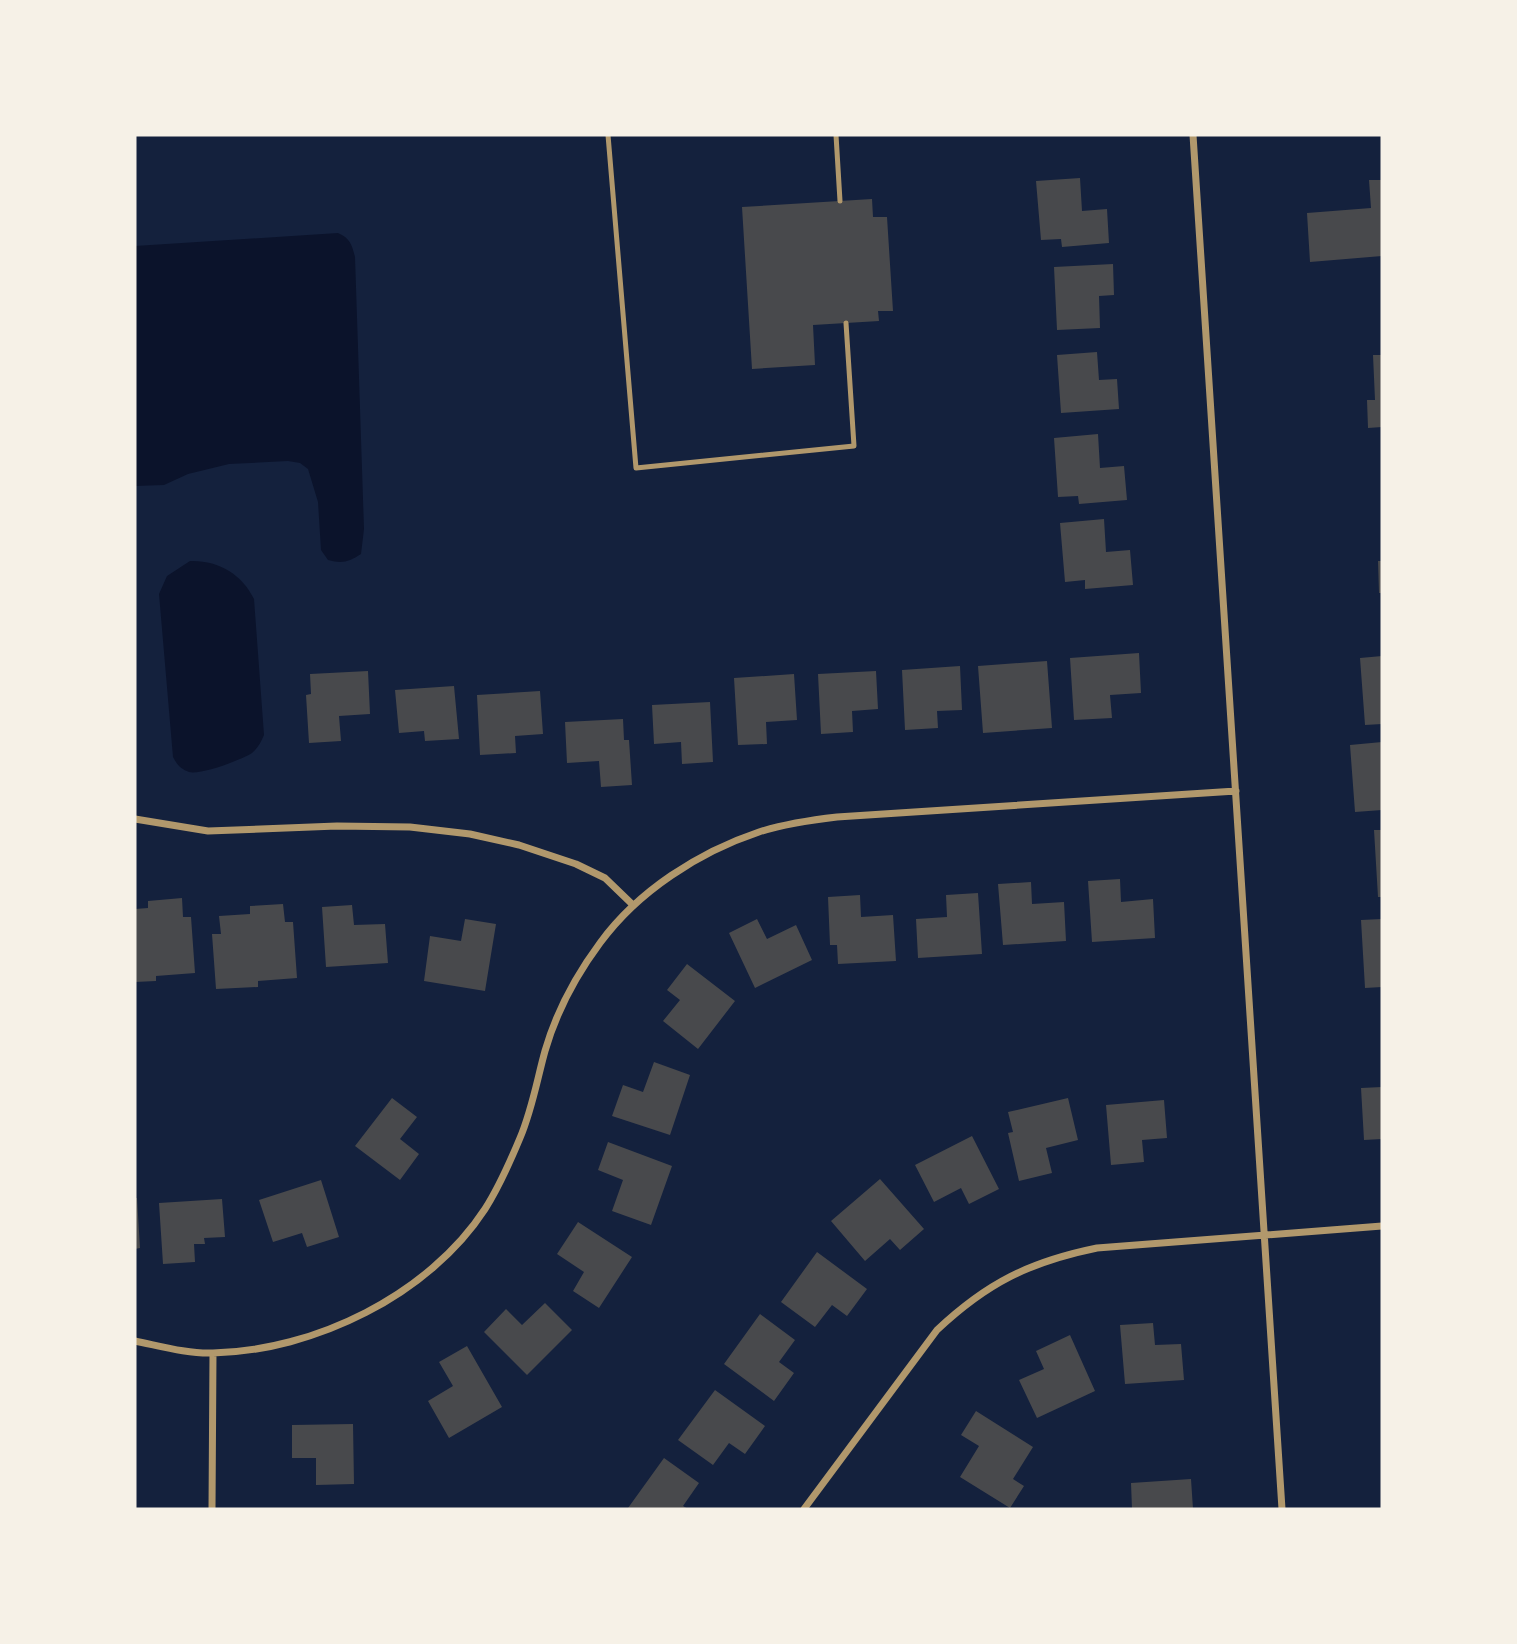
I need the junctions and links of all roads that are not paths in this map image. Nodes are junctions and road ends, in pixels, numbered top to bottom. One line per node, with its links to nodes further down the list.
1 (608, 135): 5 (lane)
2 (836, 135): 4 (lane)
3 (1193, 135): 6 (street)
4 (839, 201)
5 (846, 323)
6 (1236, 791): 8 (street); 10 (street)
7 (135, 820): 8 (street)
8 (633, 905): 12 (street)
9 (1382, 1226): 10 (street)
10 (1264, 1235): 14 (street); 15 (street)
11 (135, 1341): 12 (street)
12 (213, 1353): 13 (street)
13 (212, 1509)
14 (803, 1509)
15 (1282, 1509)

